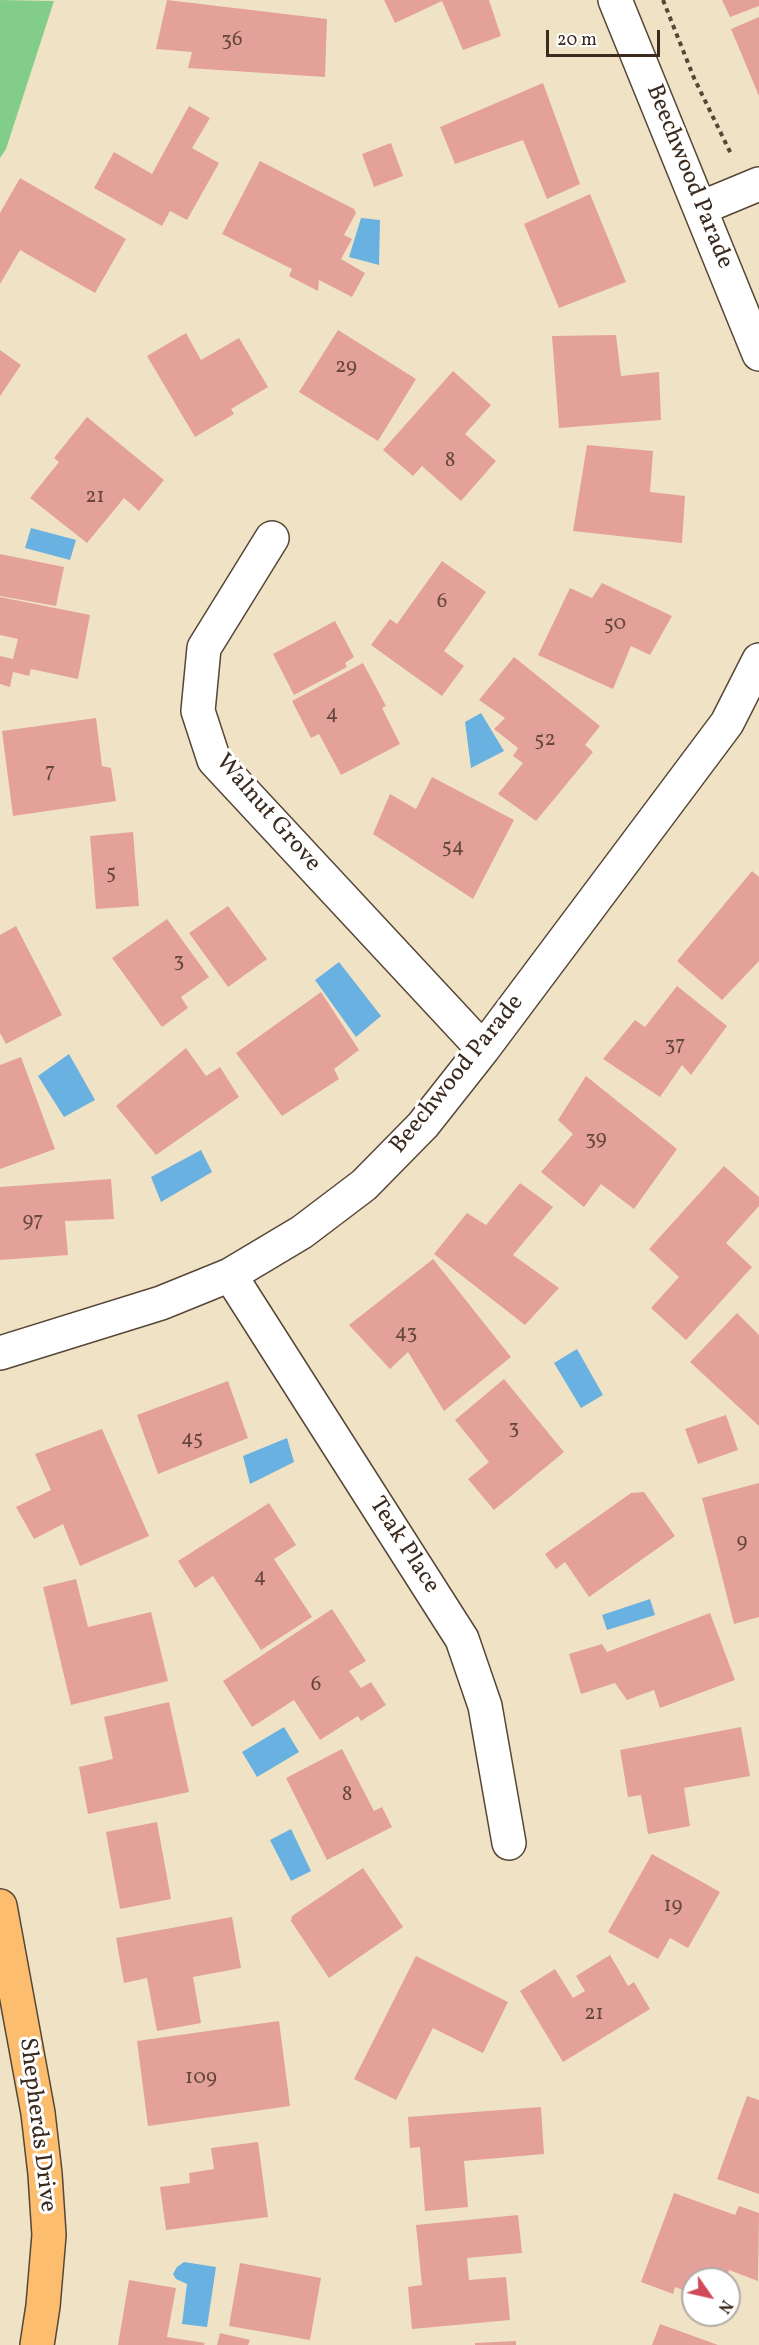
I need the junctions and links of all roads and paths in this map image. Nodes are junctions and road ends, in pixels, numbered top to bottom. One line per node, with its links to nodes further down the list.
1 (615, 0): 5 (street, Beechwood Parade)
2 (663, 0): 3 (path)
3 (739, 156)
4 (759, 184): 5 (street)
5 (701, 208): 6 (street, Beechwood Parade)
6 (759, 354)
7 (272, 538): 9 (street, Walnut Grove)
8 (759, 660): 9 (street, Beechwood Parade)
9 (483, 1049): 10 (street, Beechwood Parade)
10 (230, 1275): 11 (street, Beechwood Parade); 12 (street, Teak Place)
11 (0, 1353)
12 (509, 1843)
13 (0, 1906): 14 (main road, Shepherds Drive)
14 (36, 2345)

